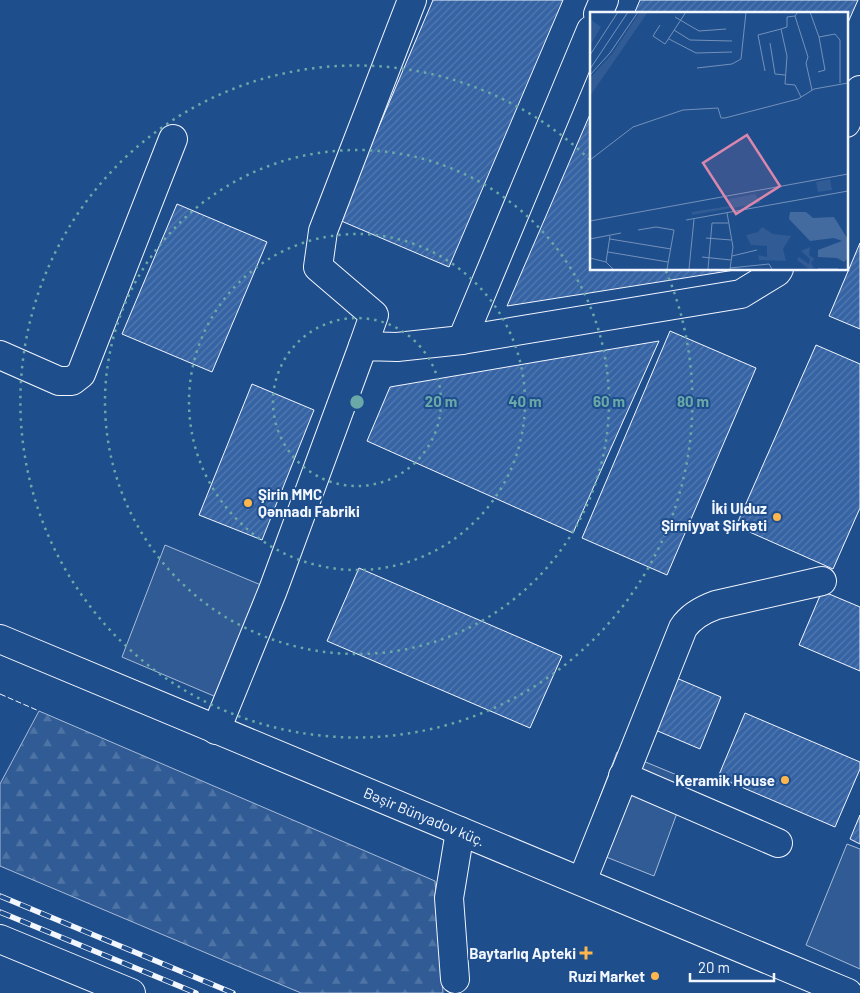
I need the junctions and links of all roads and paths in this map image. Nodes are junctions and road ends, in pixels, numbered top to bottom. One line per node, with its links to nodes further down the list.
1 (412, 0): 12 (street)
2 (604, 0): 3 (street)
3 (599, 12)
4 (590, 32): 11 (street)
5 (860, 90): 6 (street)
6 (848, 118)
7 (860, 122): 8 (street)
8 (848, 131)
9 (173, 139): 13 (street)
10 (778, 270): 11 (street)
11 (462, 340): 12 (street)
12 (363, 346): 16 (street)
13 (0, 355)
14 (822, 581): 17 (street)
15 (0, 640): 16 (street, Bəşir Bünyadov küç.)
16 (216, 730): 18 (street, Bəşir Bünyadov küç.)
17 (623, 776): 19 (street); 20 (street)
18 (460, 831): 20 (street, Bəşir Bünyadov küç.); 22 (street)
19 (778, 843)
20 (582, 881): 23 (street, Bəşir Bünyadov küç.)
21 (0, 939): 24 (street)
22 (455, 979)
23 (798, 983): 25 (street, Bəşir Bünyadov küç.)
24 (131, 993)
25 (848, 993)

